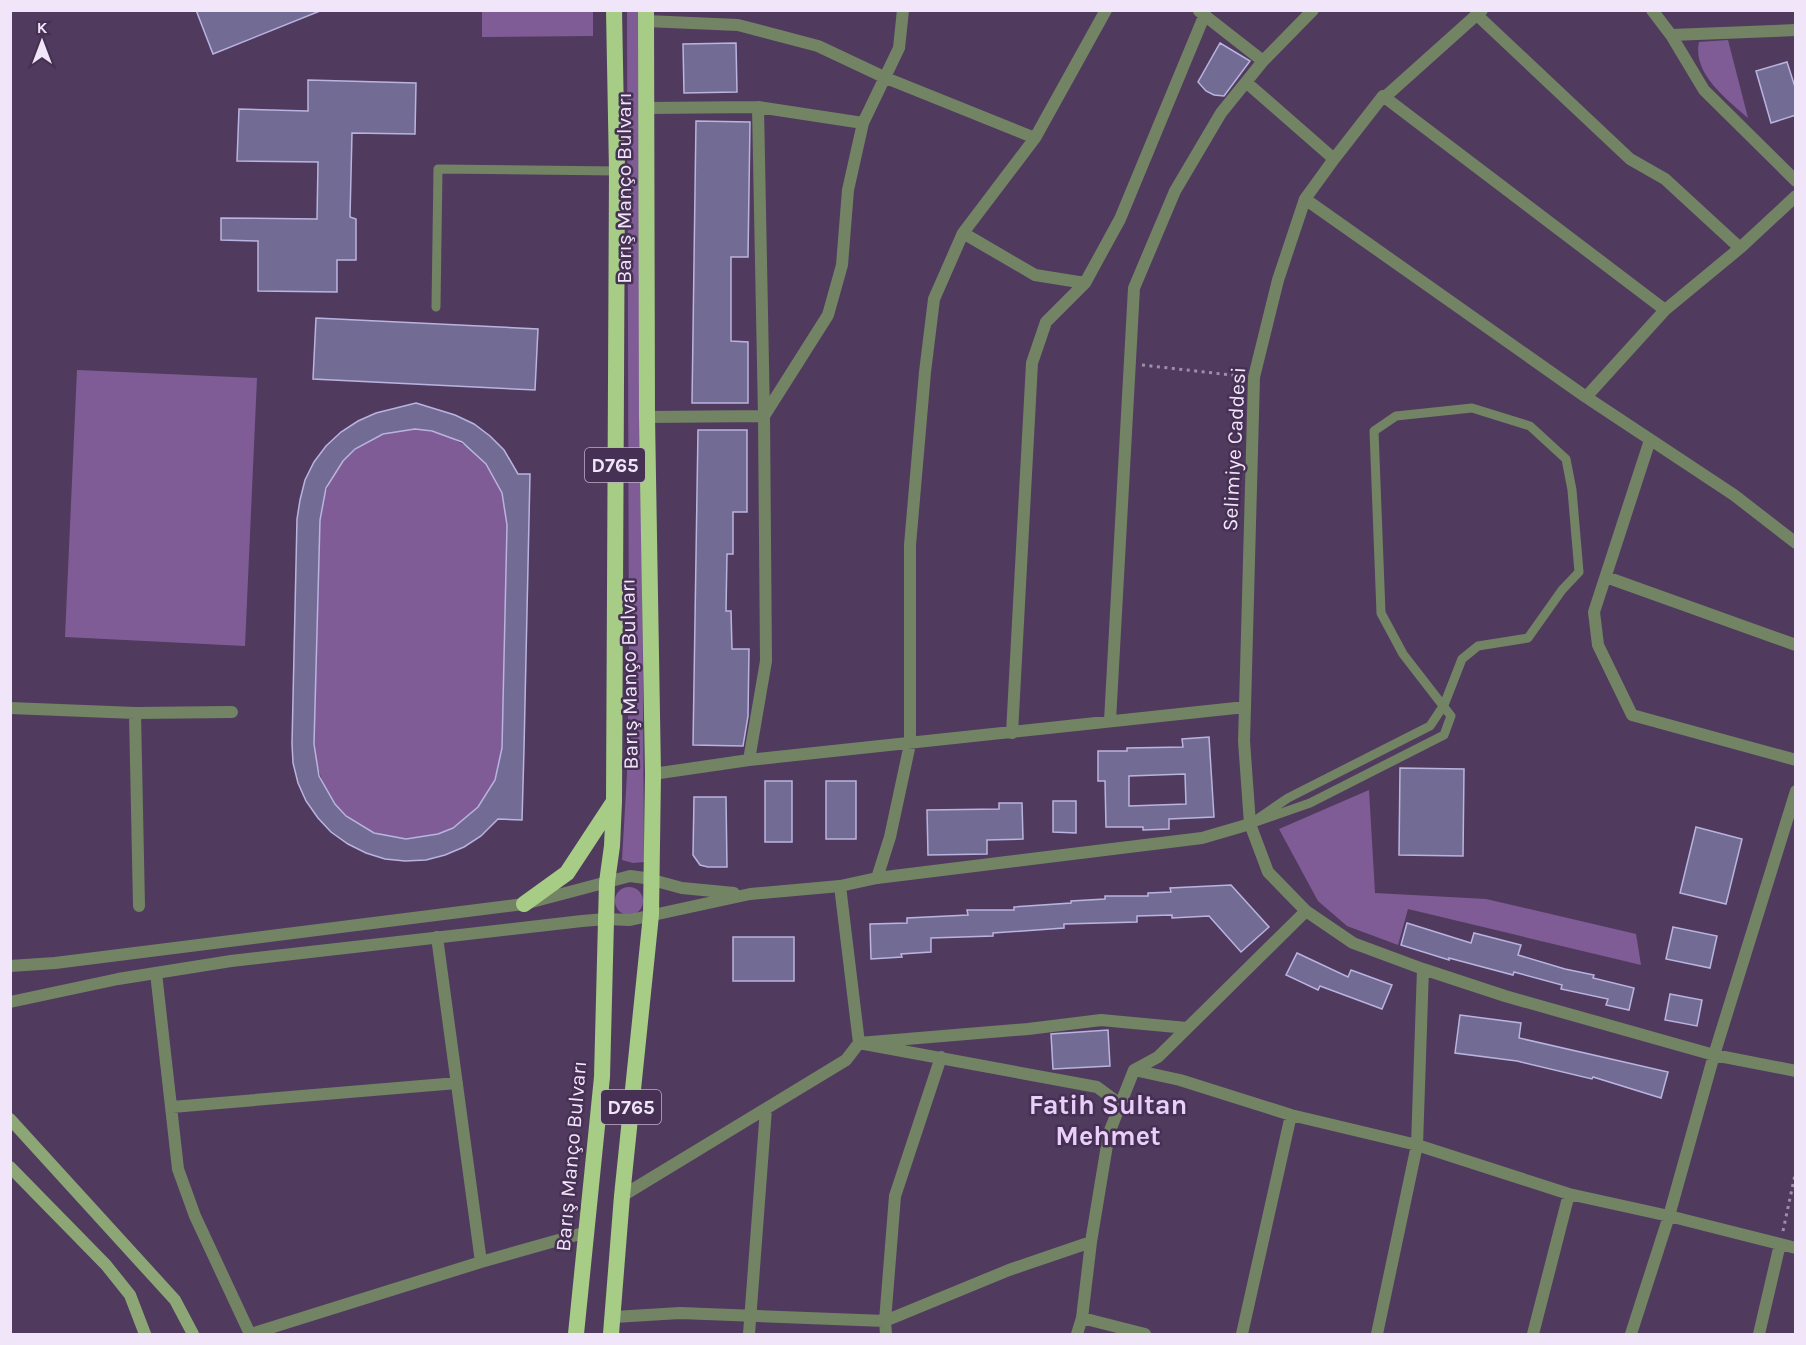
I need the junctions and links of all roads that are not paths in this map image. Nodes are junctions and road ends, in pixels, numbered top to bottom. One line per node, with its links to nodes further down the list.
1 (614, 10): 20 (highway, Barış Manço Bulvarı / D765)
2 (903, 10): 12 (street)
3 (1106, 10): 18 (street)
4 (1313, 10): 11 (street)
5 (1652, 10): 10 (street)
6 (1202, 12): 11 (street); 26 (street)
7 (1480, 13): 14 (street, Selimiye Caddesi); 25 (street)
8 (646, 16): 12 (street); 16 (highway, Barış Manço Bulvarı / D765)
9 (1796, 30): 10 (street)
10 (1671, 35): 21 (street)
11 (1263, 61): 13 (street)
12 (886, 78): 17 (street); 18 (street)
13 (1247, 83): 19 (street); 41 (street)
14 (1383, 96): 19 (street, Selimiye Caddesi); 28 (street)
15 (758, 107): 16 (street); 17 (street); 30 (street)
16 (647, 108): 31 (highway, Barış Manço Bulvarı / D765)
17 (862, 123): 30 (street)
18 (1035, 138): 24 (street)
19 (1334, 159): 23 (street, Selimiye Caddesi)
20 (616, 171): 27 (lane); 48 (highway, Barış Manço Bulvarı / D765)
21 (1796, 181)
22 (1796, 196): 25 (street)
23 (1305, 199): 29 (street); 37 (street, Selimiye Caddesi)
24 (963, 233): 26 (street); 43 (street)
25 (1740, 248): 28 (street)
26 (1085, 283): 42 (street)
27 (436, 307)
28 (1665, 310): 29 (street)
29 (1586, 397): 32 (street)
30 (764, 416): 31 (street); 44 (street)
31 (647, 417): 46 (highway, Barış Manço Bulvarı / D765)
32 (1650, 440): 33 (street); 34 (street)
33 (1796, 543)
34 (1605, 578): 35 (street); 45 (street)
35 (1796, 645)
36 (1444, 705): 36 (lane); 49 (lane); 49 (lane)
37 (1245, 707): 41 (street); 49 (street, Selimiye Caddesi)
38 (10, 708): 40 (street)
39 (232, 712): 40 (street)
40 (135, 713): 56 (street)
41 (1110, 721): 42 (street)
42 (1011, 732): 43 (street)
43 (910, 744): 44 (street); 50 (street)
44 (749, 760): 46 (street)
45 (1796, 760)
46 (653, 774): 51 (highway, Barış Manço Bulvarı / D765)
47 (1796, 791): 67 (street)
48 (614, 802): 52 (highway, Barış Manço Bulvarı / D765); 55 (highway)
49 (1250, 824): 50 (street); 57 (street, Selimiye Caddesi)
50 (877, 878): 53 (street)
51 (652, 880): 52 (street); 54 (street); 58 (highway, Barış Manço Bulvarı / D765)
52 (607, 882): 55 (street); 59 (highway, Barış Manço Bulvarı / D765)
53 (840, 886): 54 (street); 66 (street)
54 (750, 894): 58 (street)
55 (524, 904): 61 (street)
56 (139, 906)
57 (1306, 911): 62 (street, Selimiye Caddesi); 65 (street)
58 (651, 915): 59 (street); 80 (highway, Barış Manço Bulvarı / D765)
59 (606, 919): 60 (street); 82 (highway, Barış Manço Bulvarı / D765)
60 (437, 937): 63 (street); 71 (street)
61 (10, 966)
62 (1423, 969): 67 (street, Selimiye Caddesi); 77 (street)
63 (156, 973): 64 (street); 73 (street)
64 (10, 1002)
65 (1187, 1028): 66 (street); 69 (street)
66 (859, 1043): 68 (street); 74 (street)
67 (1714, 1055): 70 (street, Selimiye Caddesi); 81 (street)
68 (941, 1057): 72 (street); 90 (street)
69 (1134, 1070): 72 (street); 75 (street)
70 (1796, 1071)
71 (457, 1083): 73 (street); 86 (street)
72 (1120, 1104): 83 (street)
73 (172, 1107): 93 (street)
74 (765, 1109): 80 (street); 87 (street)
75 (1291, 1115): 77 (street); 100 (street)
76 (10, 1119): 92 (main road)
77 (1417, 1145): 79 (street); 101 (street)
78 (10, 1167): 91 (main road)
79 (1569, 1194): 81 (street); 102 (street)
80 (622, 1196): 88 (highway, Barış Manço Bulvarı / D765)
81 (1669, 1216): 84 (street); 103 (street)
82 (587, 1232): 86 (street); 94 (highway, Barış Manço Bulvarı / D765)
83 (1091, 1242): 89 (street); 90 (street)
84 (1780, 1244): 85 (street); 104 (street)
85 (1796, 1248)
86 (481, 1262): 93 (street)
87 (750, 1316): 88 (street); 90 (street); 96 (street)
88 (614, 1317): 95 (highway, Barış Manço Bulvarı / D765)
89 (1082, 1318): 98 (street); 99 (street)
90 (885, 1321): 97 (street)
91 (145, 1335)
92 (193, 1335)
93 (251, 1335)
94 (576, 1335)
95 (611, 1335)
96 (749, 1335)
97 (886, 1335)
98 (1077, 1335)
99 (1145, 1335)
100 (1242, 1335)
101 (1377, 1335)
102 (1533, 1335)
103 (1631, 1335)
104 (1759, 1335)

